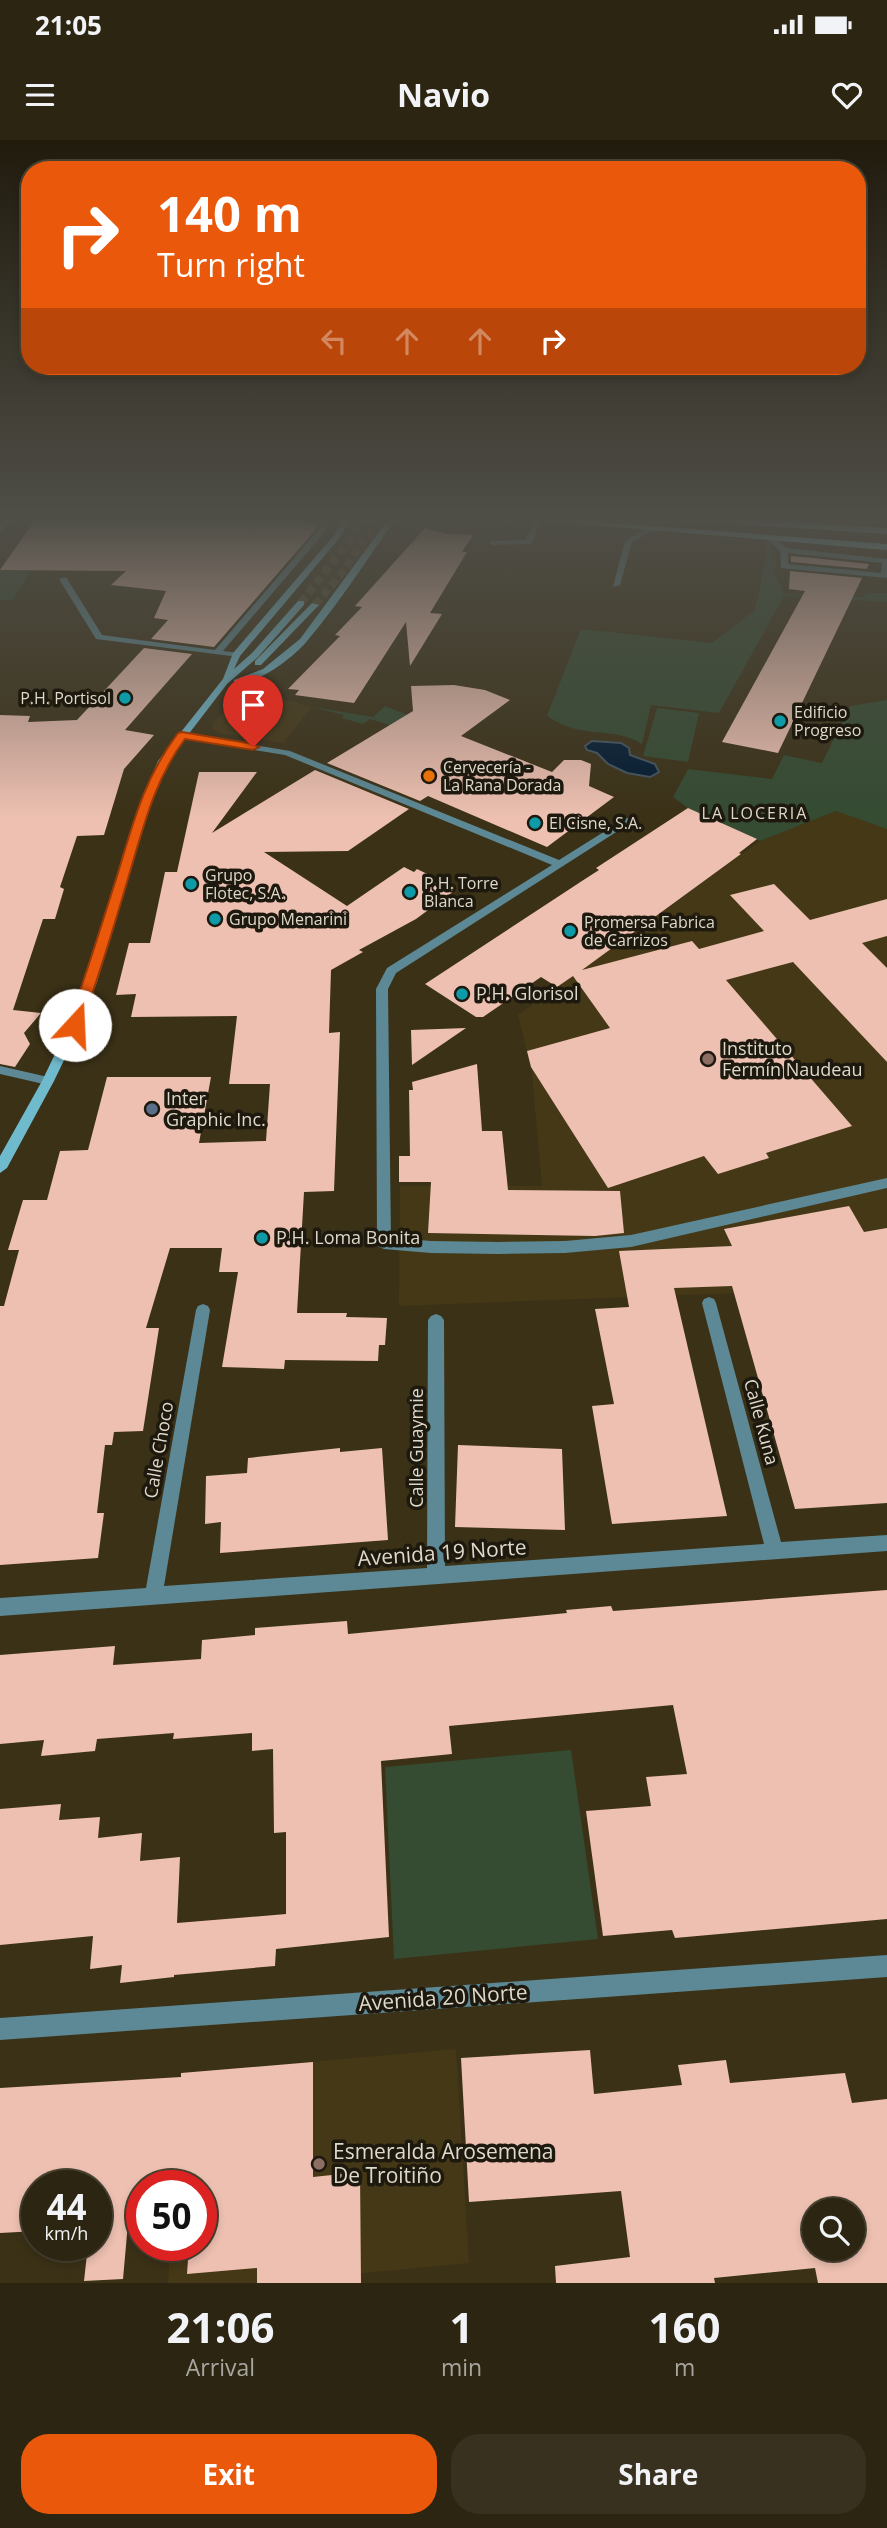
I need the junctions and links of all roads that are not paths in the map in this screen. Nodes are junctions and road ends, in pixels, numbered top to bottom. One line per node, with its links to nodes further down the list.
1 (87, 617): 7 (street)
2 (248, 617): 7 (street)
3 (268, 617): 8 (main road)
4 (289, 617): 9 (main road)
5 (304, 617): 10 (main road)
6 (321, 617): 10 (main road)
7 (217, 653): 8 (street)
8 (236, 655): 9 (main road)
9 (224, 682): 11 (main road)
10 (237, 682): 11 (main road)
11 (208, 702): 12 (main road)
12 (182, 736): 14 (street); 16 (main road)
13 (630, 820): 14 (street)
14 (559, 864): 18 (street)
15 (0, 1070): 16 (street)
16 (48, 1081): 17 (main road)
17 (0, 1167)
18 (887, 1183)
19 (709, 1303): 23 (street, Calle Kuna)
20 (203, 1310): 25 (street, Calle Choco)
21 (436, 1320): 24 (street, Calle Guaymie)
22 (887, 1544): 23 (street, Avenida 19 Norte)
23 (775, 1551): 24 (street, Avenida 19 Norte)
24 (436, 1576): 25 (street, Avenida 19 Norte)
25 (153, 1596): 26 (street, Avenida 19 Norte)
26 (0, 1607)
27 (887, 1966): 28 (street, Avenida 20 Norte)
28 (0, 2029)

